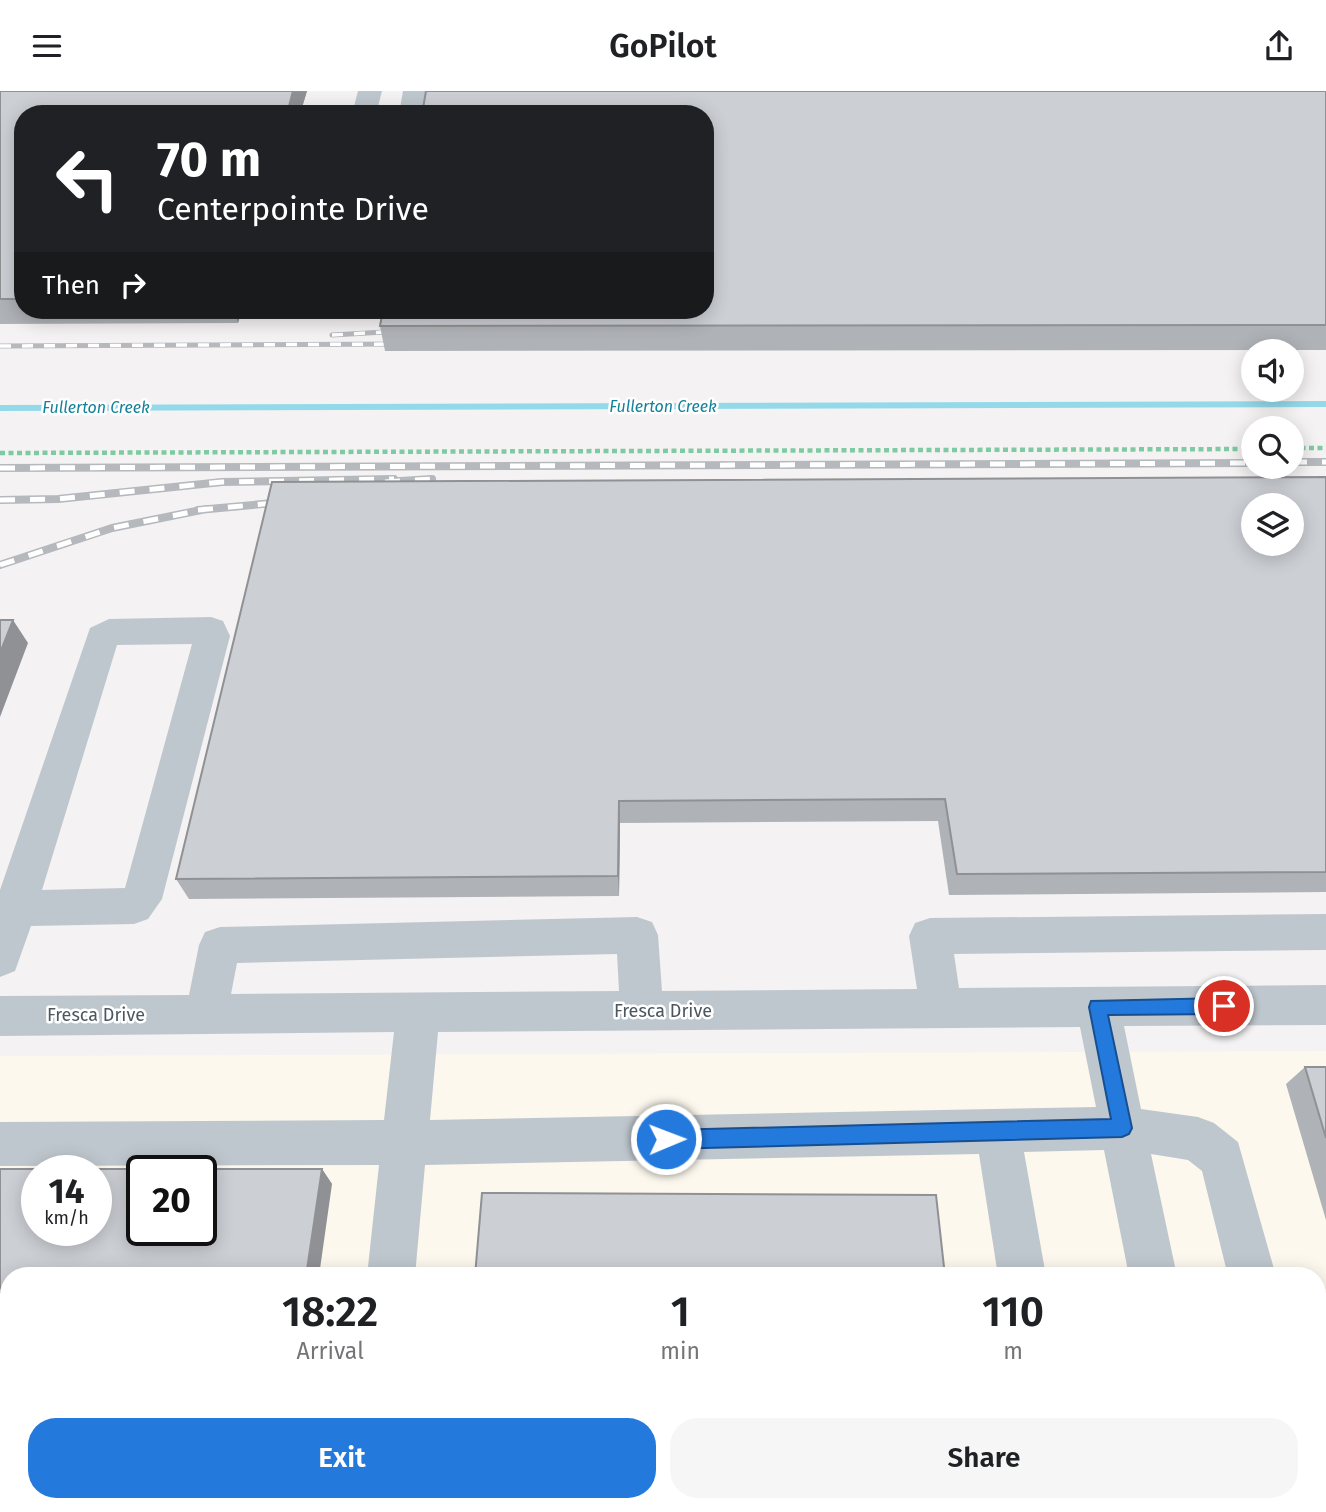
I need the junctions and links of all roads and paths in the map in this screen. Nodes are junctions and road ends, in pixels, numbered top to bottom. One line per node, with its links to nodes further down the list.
1 (1326, 448): 3 (path)
2 (1241, 449): 4 (path)
3 (1304, 449)
4 (0, 453)
5 (8, 908): 5 (street); 7 (street)
6 (1326, 932): 10 (street)
7 (0, 958)
8 (1326, 1005): 9 (street, Fresca Drive)
9 (1098, 1007): 10 (street, Fresca Drive); 15 (street)
10 (941, 1008): 11 (street, Fresca Drive)
11 (642, 1011): 12 (street, Fresca Drive); 13 (street)
12 (418, 1013): 13 (street, Fresca Drive); 17 (street)
13 (206, 1014): 14 (street, Fresca Drive)
14 (0, 1016)
15 (1122, 1128): 16 (street); 21 (street); 22 (street)
16 (998, 1132): 17 (street); 20 (street)
17 (406, 1143): 18 (street); 19 (street)
18 (0, 1144)
19 (392, 1267)
20 (1020, 1267)
21 (1151, 1267)
22 (1250, 1267)

